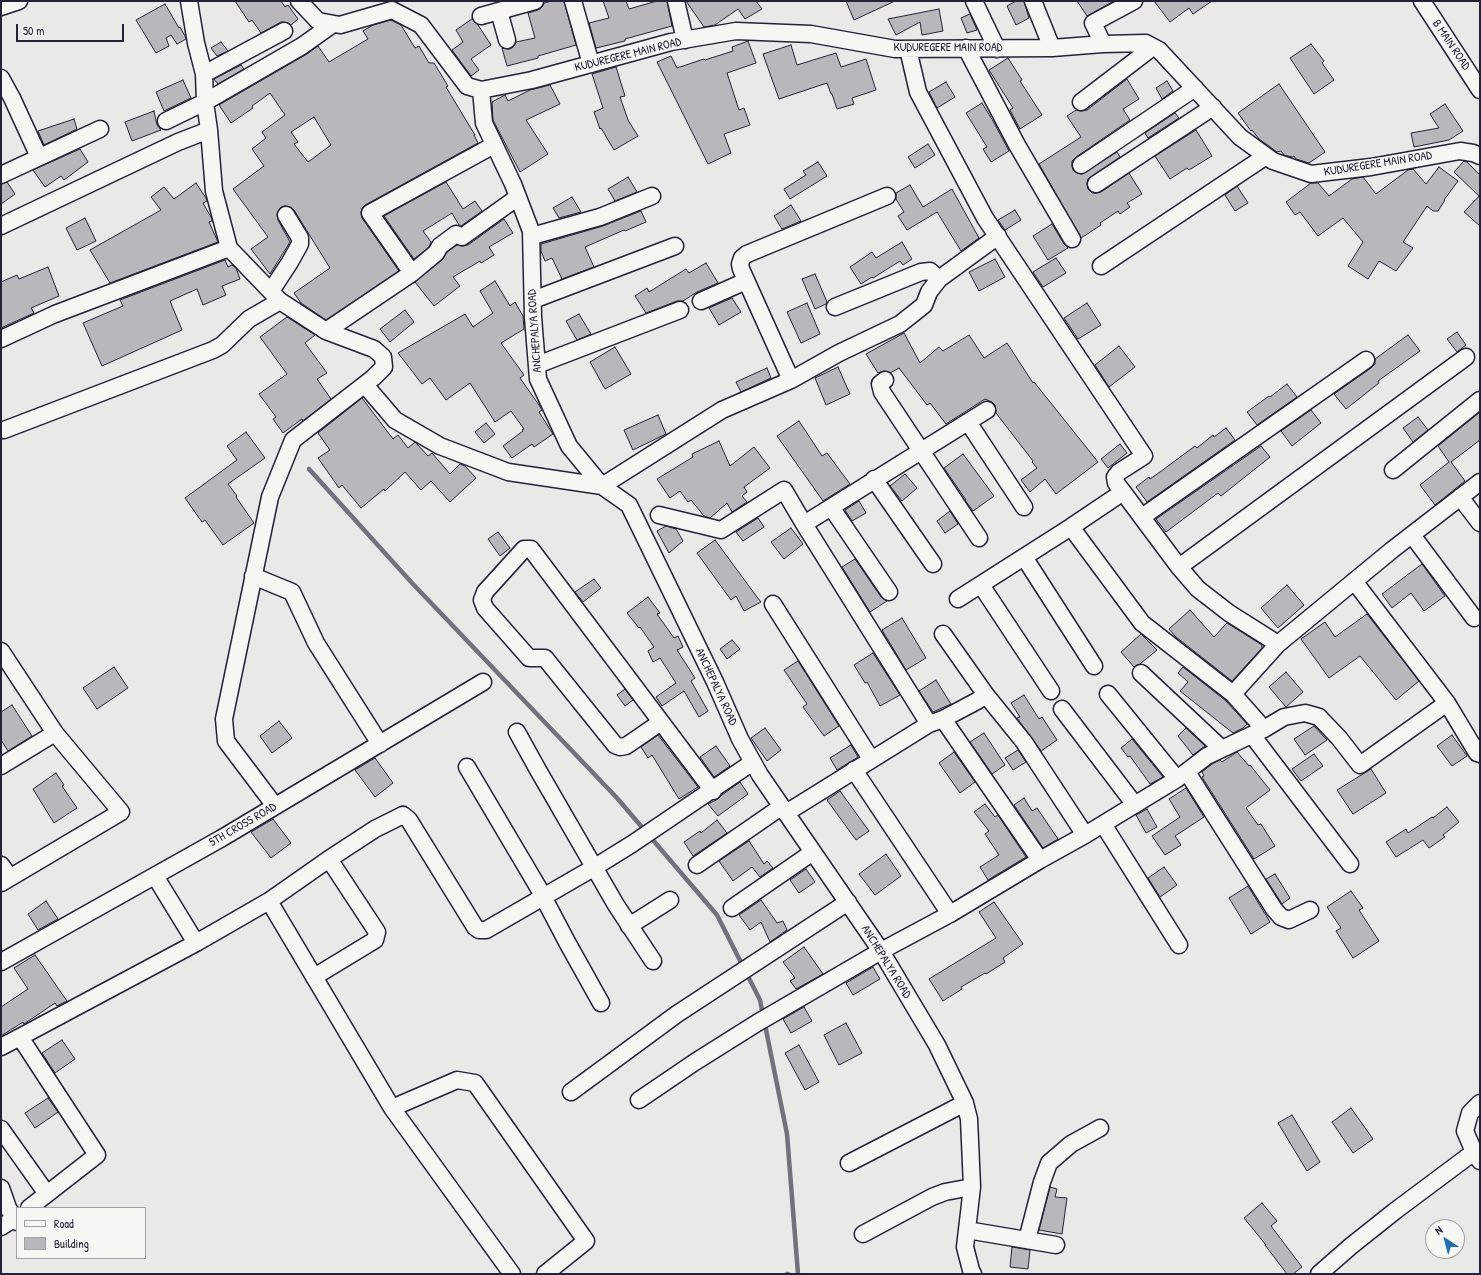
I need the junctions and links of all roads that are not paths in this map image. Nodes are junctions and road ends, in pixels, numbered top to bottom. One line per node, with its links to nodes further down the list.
1 (19, 1): 11 (street)
2 (189, 1): 25 (street)
3 (299, 1): 14 (street)
4 (535, 1): 12 (street)
5 (573, 1): 24 (street)
6 (676, 1): 17 (street)
7 (974, 1): 23 (street)
8 (1033, 1): 21 (street)
9 (1134, 1): 18 (street)
10 (1422, 1): 29 (street, B MAIN ROAD)
11 (1, 7)
12 (499, 11): 13 (street); 16 (street)
13 (481, 16)
14 (332, 24): 28 (street); 31 (street)
15 (284, 31): 25 (street)
16 (507, 40)
17 (685, 40): 22 (street, KUDUREGERE MAIN ROAD); 24 (street, KUDUREGERE MAIN ROAD)
18 (1103, 44): 19 (street, KUDUREGERE MAIN ROAD); 21 (street, KUDUREGERE MAIN ROAD)
19 (1153, 47): 27 (street, KUDUREGERE MAIN ROAD); 32 (street)
20 (966, 48): 22 (street, KUDUREGERE MAIN ROAD); 23 (street, KUDUREGERE MAIN ROAD); 51 (street)
21 (1052, 48): 23 (street, KUDUREGERE MAIN ROAD)
22 (908, 49): 50 (street)
23 (997, 49)
24 (591, 64): 28 (street, KUDUREGERE MAIN ROAD)
25 (204, 74): 31 (street)
26 (1, 78): 30 (street)
27 (1195, 88): 33 (street, KUDUREGERE MAIN ROAD); 41 (street)
28 (480, 90): 37 (street, ANCHEPALYA ROAD)
29 (1480, 90)
30 (7, 101): 39 (street)
31 (205, 102): 34 (street); 36 (street)
32 (1081, 102)
33 (1213, 107): 40 (street, KUDUREGERE MAIN ROAD); 43 (street)
34 (166, 121)
35 (100, 129): 39 (street)
36 (209, 130): 48 (street); 53 (street)
37 (494, 145): 46 (street, ANCHEPALYA ROAD); 55 (street)
38 (1478, 150): 40 (street, KUDUREGERE MAIN ROAD)
39 (39, 156): 42 (street)
40 (1266, 156): 54 (street)
41 (1081, 166)
42 (1, 175)
43 (1096, 184)
44 (652, 196): 49 (street)
45 (887, 196): 57 (street)
46 (518, 197): 49 (street, ANCHEPALYA ROAD); 55 (street)
47 (286, 216): 58 (street)
48 (1, 226)
49 (532, 236): 59 (street, ANCHEPALYA ROAD)
50 (998, 236): 56 (street); 80 (street)
51 (1072, 239)
52 (675, 246): 59 (street)
53 (229, 248): 58 (street); 64 (street)
54 (1101, 266)
55 (412, 274): 63 (street)
56 (939, 278): 61 (street); 68 (street)
57 (746, 281): 60 (street); 68 (street)
58 (276, 296): 63 (street); 74 (street)
59 (533, 300): 67 (street, ANCHEPALYA ROAD)
60 (701, 301)
61 (835, 308)
62 (680, 310): 67 (street)
63 (326, 331): 70 (street)
64 (1, 339)
65 (1466, 357): 93 (street)
66 (1366, 360): 85 (street)
67 (537, 365): 79 (street, ANCHEPALYA ROAD)
68 (791, 380): 79 (street)
69 (885, 380): 75 (street)
70 (365, 385): 79 (street); 94 (street)
71 (1480, 400): 76 (street)
72 (987, 410): 73 (street)
73 (968, 422): 75 (street); 83 (street)
74 (4, 430)
75 (921, 452): 77 (street); 90 (street)
76 (1393, 470)
77 (874, 480): 82 (street); 92 (street)
78 (1480, 482): 81 (street)
79 (602, 486): 123 (street, ANCHEPALYA ROAD)
80 (1122, 492): 85 (street); 88 (street)
81 (1460, 497): 86 (street); 89 (street)
82 (830, 507): 87 (street); 97 (street)
83 (1024, 507)
84 (659, 515): 87 (street)
85 (1142, 517): 93 (street)
86 (1480, 523)
87 (804, 524): 113 (street)
88 (1072, 527): 91 (street); 109 (street)
89 (1412, 535): 95 (street); 100 (street)
90 (980, 538)
91 (1024, 557): 96 (street); 104 (street)
92 (933, 564)
93 (1179, 567): 102 (street)
94 (253, 576): 118 (street); 129 (street)
95 (1354, 580): 102 (street); 111 (street)
96 (981, 585): 98 (street); 107 (street)
97 (889, 592)
98 (958, 598)
99 (773, 604): 121 (street)
100 (1474, 618)
101 (943, 634): 110 (street)
102 (1278, 644): 109 (street)
103 (1, 651): 117 (street)
104 (1094, 666)
105 (1141, 673): 119 (street)
106 (483, 682): 118 (street, 5TH CROSS ROAD)
107 (1051, 691)
108 (1108, 694): 126 (street)
109 (1233, 694): 116 (street)
110 (986, 695): 113 (street); 132 (street)
111 (1447, 703): 116 (street); 120 (street)
112 (1062, 709): 128 (street)
113 (936, 721): 121 (street); 135 (street)
114 (661, 722): 114 (street); 127 (street)
115 (517, 732): 138 (street)
116 (1258, 732): 119 (street); 136 (street)
117 (55, 734): 122 (street); 139 (street)
118 (380, 744): 129 (street, 5TH CROSS ROAD)
119 (1222, 749): 126 (street)
120 (1480, 754)
121 (872, 759): 125 (street)
122 (3, 761)
123 (753, 762): 127 (street); 130 (street, ANCHEPALYA ROAD)
124 (467, 767): 141 (street)
125 (854, 770): 130 (street); 147 (street)
126 (1182, 775): 128 (street); 146 (street)
127 (713, 791): 138 (street)
128 (1135, 805): 131 (street)
129 (275, 806): 140 (street, 5TH CROSS ROAD)
130 (784, 810): 133 (street, ANCHEPALYA ROAD); 137 (street)
131 (1103, 824): 132 (street); 150 (street)
132 (1085, 835): 135 (street)
133 (813, 852): 144 (street, ANCHEPALYA ROAD); 145 (street)
134 (329, 859): 141 (street); 143 (street); 154 (street)
135 (1040, 860): 147 (street)
136 (1350, 864)
137 (697, 865)
138 (595, 867): 141 (street); 148 (street)
139 (4, 875)
140 (155, 876): 149 (street); 153 (street, 5TH CROSS ROAD)
141 (542, 896): 155 (street)
142 (670, 900): 148 (street)
143 (268, 901): 149 (street); 154 (street)
144 (848, 902): 151 (street, ANCHEPALYA ROAD); 158 (street)
145 (732, 908)
146 (1310, 910)
147 (950, 914): 151 (street)
148 (629, 926): 152 (street)
149 (196, 943): 156 (street)
150 (1179, 945)
151 (881, 951): 159 (street); 160 (street, ANCHEPALYA ROAD)
152 (653, 961)
153 (1, 962)
154 (314, 978): 162 (street)
155 (601, 1003)
156 (20, 1037): 157 (street); 169 (street)
157 (1, 1047)
158 (571, 1092)
159 (639, 1100)
160 (965, 1103): 166 (street); 167 (street, ANCHEPALYA ROAD)
161 (1480, 1103): 165 (street)
162 (392, 1108): 177 (street); 178 (street)
163 (1100, 1128): 175 (street)
164 (1, 1129): 169 (street)
165 (1477, 1156): 180 (street)
166 (849, 1163)
167 (972, 1187): 173 (street, ANCHEPALYA ROAD); 174 (street)
168 (1, 1188): 171 (street)
169 (47, 1194): 170 (street)
170 (30, 1207)
171 (16, 1219): 172 (street)
172 (1, 1227)
173 (967, 1230): 175 (street); 179 (street, ANCHEPALYA ROAD)
174 (862, 1234)
175 (1027, 1240): 176 (street)
176 (1056, 1245)
177 (512, 1274)
178 (545, 1274)
179 (973, 1274)
180 (1319, 1274)

